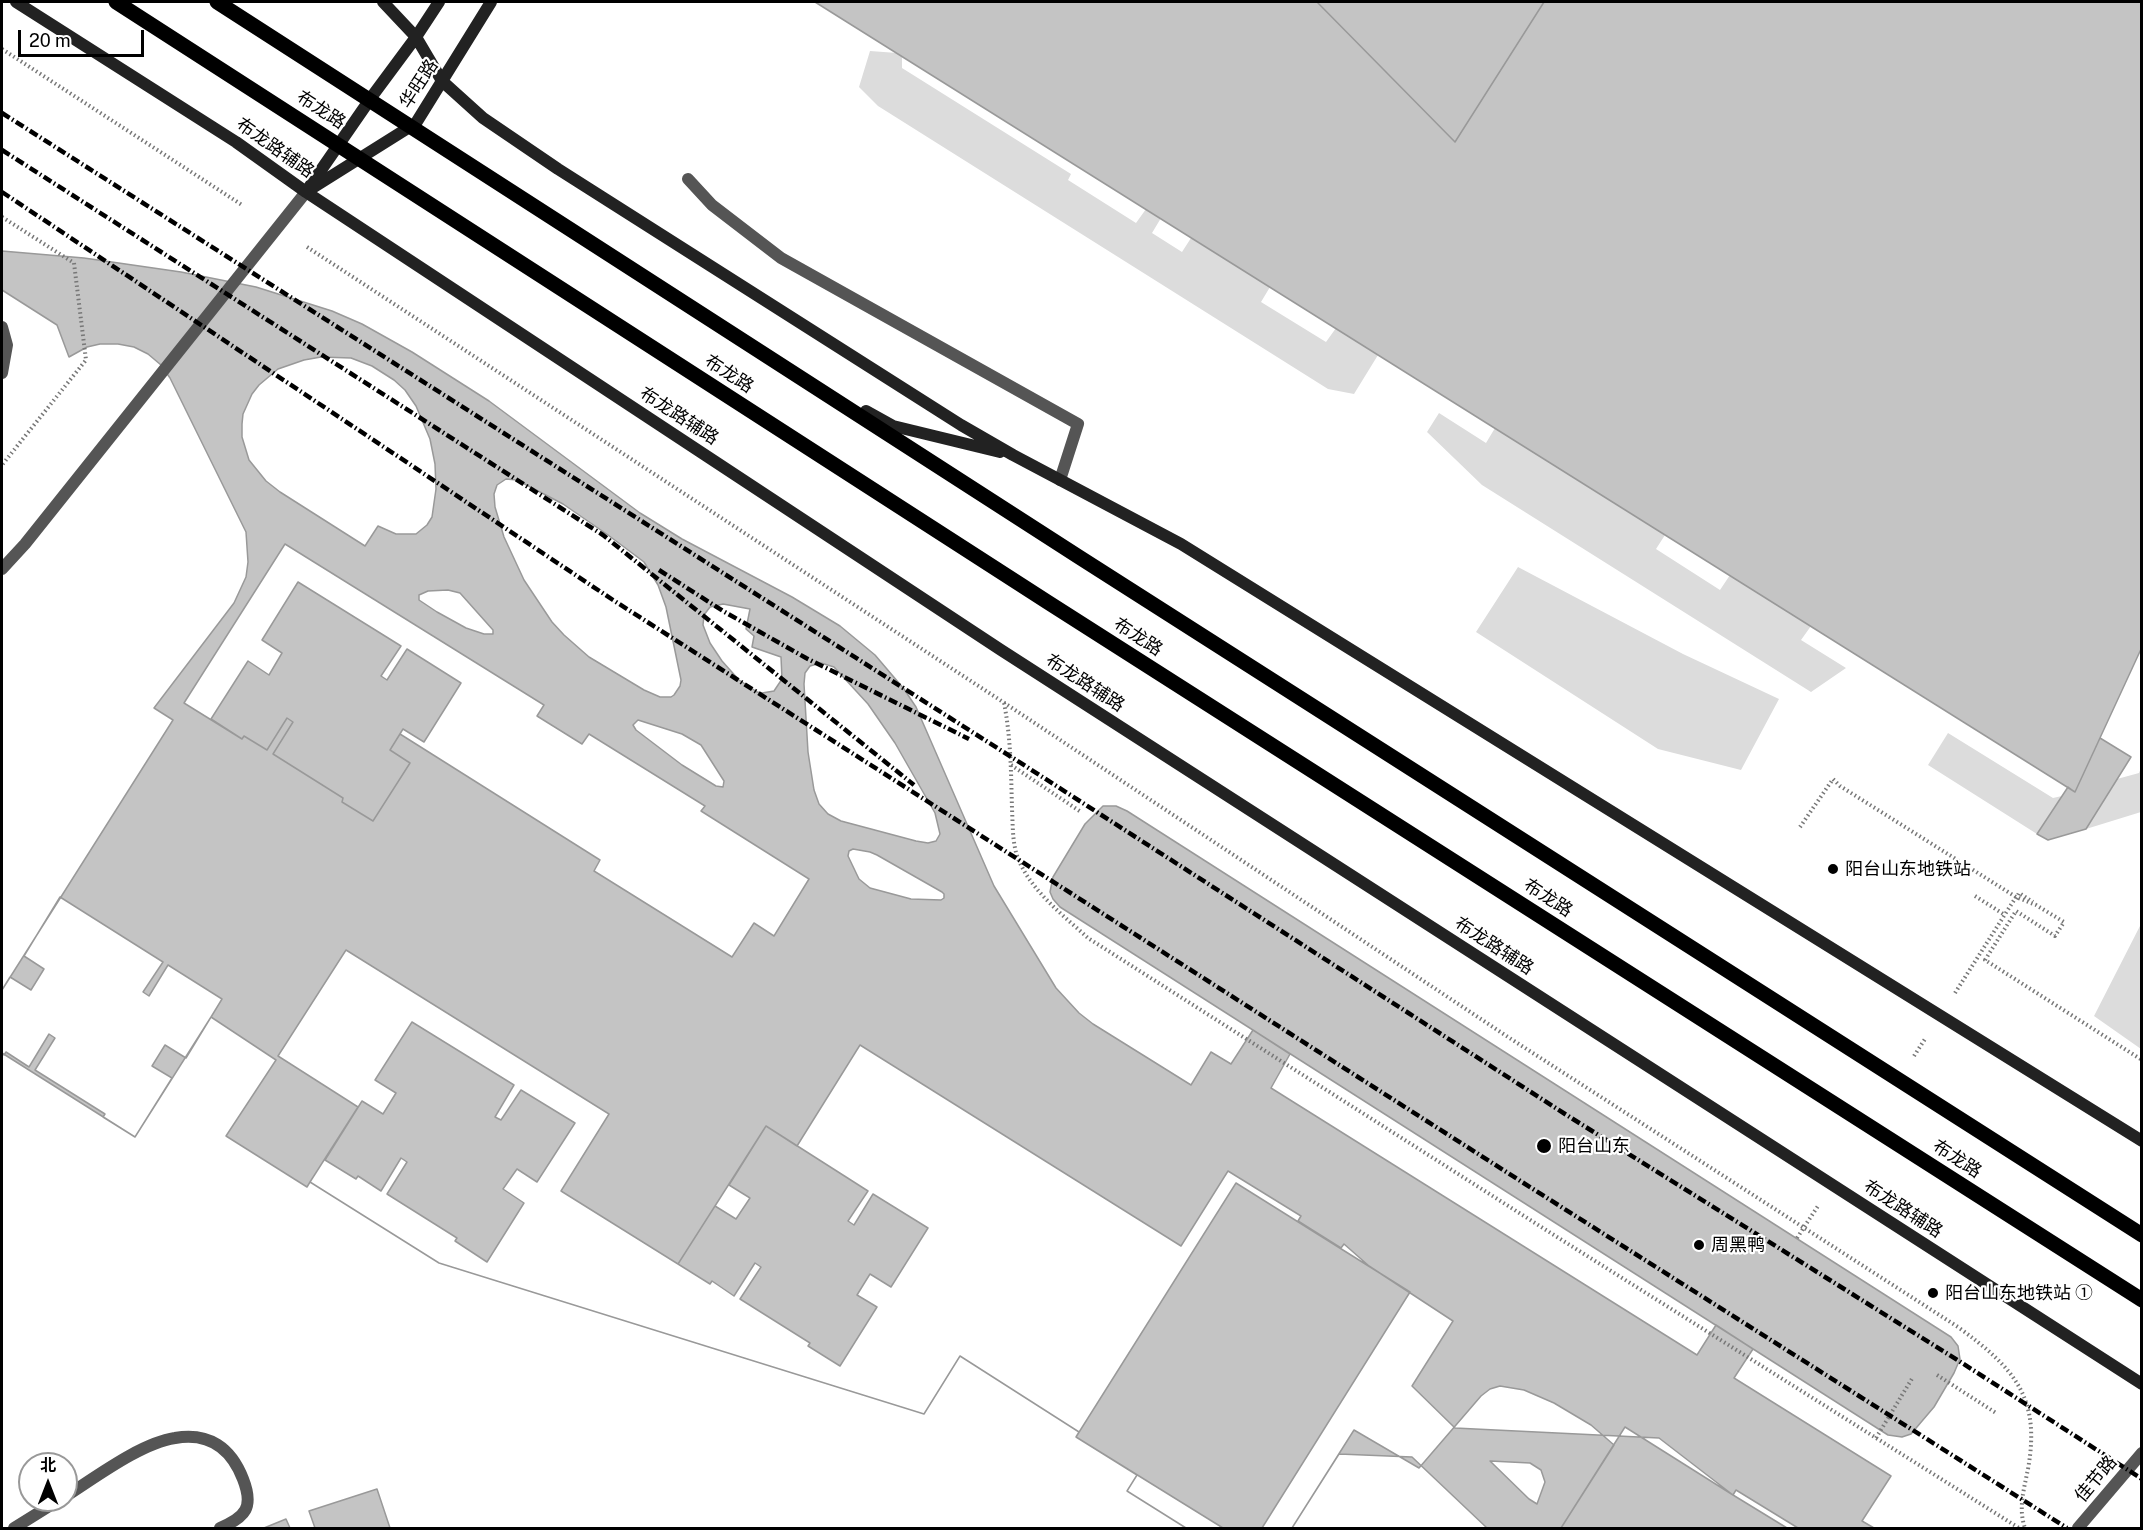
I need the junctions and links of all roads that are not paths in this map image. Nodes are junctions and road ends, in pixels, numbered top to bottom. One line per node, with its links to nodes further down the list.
1 (16, 2): 13 (main road, 布龙路辅路)
2 (116, 2): 21 (main road, 布龙路)
3 (217, 2): 20 (main road, 布龙路)
4 (229, 2): 10 (main road)
5 (383, 2): 8 (main road)
6 (439, 2): 8 (main road, 华旺路)
7 (491, 2): 9 (main road, 华旺路)
8 (416, 37): 9 (main road); 10 (main road, 华旺路)
9 (442, 81): 11 (main road, 华旺路); 16 (main road)
10 (373, 95): 11 (main road); 13 (main road, 华旺路)
11 (416, 123): 13 (main road, 华旺路); 16 (main road)
12 (688, 179): 17 (street)
13 (306, 192): 18 (street); 22 (main road, 布龙路辅路)
14 (2, 327): 15 (street)
15 (2, 373)
16 (1013, 455): 17 (main road)
17 (1060, 480): 19 (main road)
18 (2, 569)
19 (2142, 1140)
20 (2142, 1235)
21 (2142, 1300)
22 (2142, 1384)
23 (2142, 1453): 28 (street, 佳节路)
24 (78, 1489): 27 (street)
25 (40, 1512): 26 (street)
26 (14, 1528)
27 (220, 1528)
28 (2078, 1528)

